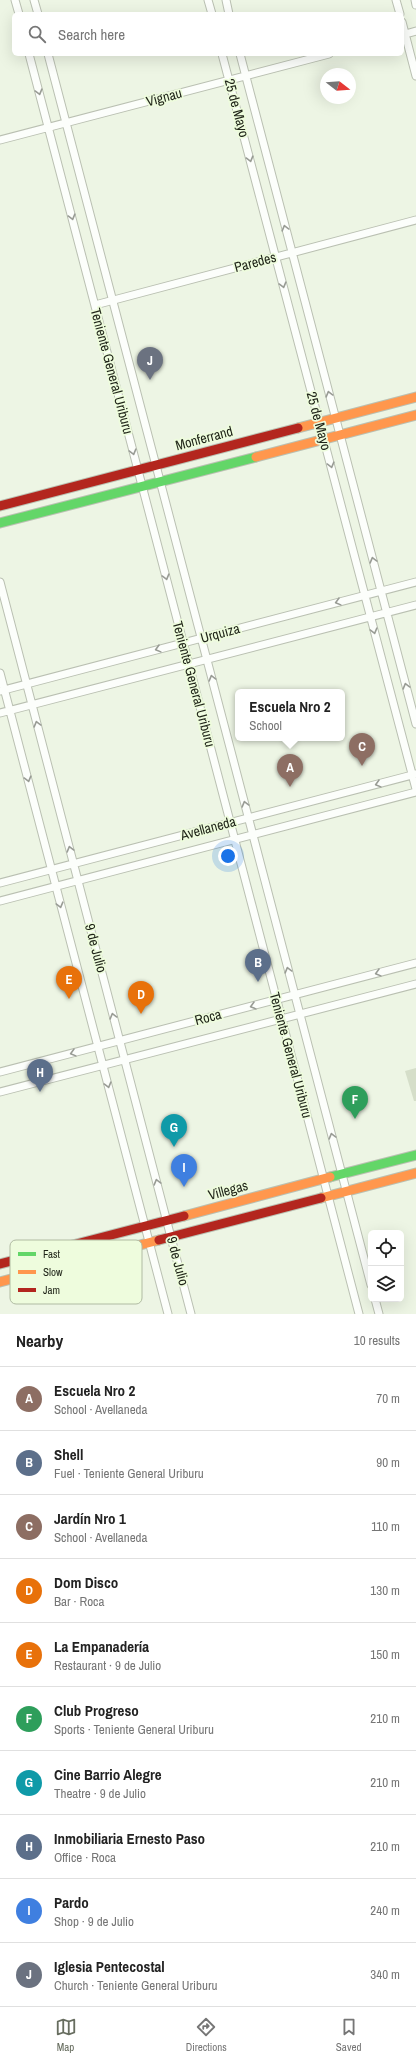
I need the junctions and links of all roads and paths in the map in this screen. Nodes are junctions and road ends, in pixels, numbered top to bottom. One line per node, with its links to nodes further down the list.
1 (15, 0): 8 (street)
2 (34, 0): 9 (street)
3 (208, 0): 10 (street)
4 (226, 0): 11 (street)
5 (396, 0): 12 (street)
6 (415, 0): 7 (street)
7 (416, 5)
8 (18, 12)
9 (37, 12)
10 (211, 12)
11 (229, 12)
12 (399, 12)
13 (416, 31): 14 (street)
14 (404, 34): 21 (street)
15 (30, 56): 24 (street, Teniente General Uriburu, one-way to 24)
16 (49, 56): 23 (street, Teniente General Uriburu)
17 (223, 56): 22 (street, 25 de Mayo)
18 (241, 56): 20 (street, 25 de Mayo)
19 (321, 56): 20 (street, Vignau)
20 (246, 76): 22 (street, Vignau); 27 (street, 25 de Mayo, one-way to 20)
21 (416, 76)
22 (229, 80): 23 (street, Vignau); 28 (street, 25 de Mayo, one-way to 28)
23 (66, 122): 24 (street, Vignau); 29 (street, Teniente General Uriburu)
24 (48, 127): 25 (street, Vignau); 30 (street, Teniente General Uriburu, one-way to 30)
25 (0, 140)
26 (416, 220): 27 (street, Paredes)
27 (292, 253): 28 (street, Paredes); 33 (street, 25 de Mayo, one-way to 27)
28 (276, 257): 29 (street, Paredes); 34 (street, 25 de Mayo, one-way to 34)
29 (113, 300): 30 (street, Paredes); 37 (street, Teniente General Uriburu)
30 (95, 305): 38 (street, Teniente General Uriburu, one-way to 38)
31 (416, 397): 33 (street, Monferrand)
32 (416, 415): 35 (street)
33 (336, 418): 34 (street, Monferrand); 35 (street, 25 de Mayo)
34 (319, 422): 36 (street, 25 de Mayo); 37 (street, Monferrand)
35 (340, 434): 36 (street); 45 (street, 25 de Mayo, one-way to 35)
36 (324, 439): 39 (street); 46 (street, 25 de Mayo, one-way to 46)
37 (156, 465): 38 (street, Monferrand); 39 (street, Teniente General Uriburu)
38 (138, 470): 40 (street, Teniente General Uriburu); 41 (street, Monferrand)
39 (160, 481): 40 (street); 50 (street, Teniente General Uriburu)
40 (142, 486): 42 (street); 51 (street, Teniente General Uriburu, one-way to 51)
41 (0, 506)
42 (0, 523)
43 (0, 582): 55 (street, 9 de Julio)
44 (416, 582): 45 (street, Urquiza)
45 (381, 591): 46 (street, Urquiza); 48 (street, 25 de Mayo)
46 (365, 595): 49 (street, 25 de Mayo); 50 (street, Urquiza, one-way to 50)
47 (416, 605): 48 (street, Urquiza)
48 (387, 613): 49 (street, Urquiza); 60 (street, 25 de Mayo, one-way to 48)
49 (371, 617): 52 (street, Urquiza); 61 (street, 25 de Mayo, one-way to 61)
50 (201, 638): 51 (street, Urquiza); 52 (street, Teniente General Uriburu)
51 (183, 643): 53 (street, Teniente General Uriburu); 55 (street, Urquiza, one-way to 55)
52 (207, 660): 53 (street, Urquiza); 64 (street, Teniente General Uriburu, one-way to 52)
53 (189, 664): 57 (street, Urquiza); 65 (street, Teniente General Uriburu)
54 (0, 674): 56 (street, 9 de Julio)
55 (27, 684): 56 (street, Urquiza); 57 (street, 9 de Julio)
56 (2, 690): 58 (street, 9 de Julio)
57 (32, 705): 58 (street, Urquiza); 68 (street, 9 de Julio, one-way to 57)
58 (10, 711): 59 (street, Urquiza); 69 (street, 9 de Julio, one-way to 69)
59 (0, 713)
60 (416, 724)
61 (414, 775): 62 (street, 25 de Mayo); 64 (street, Avellaneda, one-way to 64)
62 (416, 789)
63 (416, 792): 66 (street, Avellaneda)
64 (248, 818): 65 (street, Avellaneda); 66 (street, Teniente General Uriburu)
65 (230, 823): 67 (street, Teniente General Uriburu); 68 (street, Avellaneda)
66 (253, 835): 67 (street, Avellaneda); 76 (street, Teniente General Uriburu, one-way to 66)
67 (235, 840): 70 (street, Avellaneda); 77 (street, Teniente General Uriburu)
68 (74, 864): 69 (street, Avellaneda); 70 (street, 9 de Julio)
69 (51, 869): 71 (street, Avellaneda); 72 (street, 9 de Julio)
70 (78, 881): 72 (street, Avellaneda); 80 (street, 9 de Julio, one-way to 70)
71 (0, 883)
72 (56, 886): 73 (street, Avellaneda); 81 (street, 9 de Julio, one-way to 81)
73 (0, 901)
74 (416, 963): 76 (street, Roca, one-way to 76)
75 (416, 984): 78 (street, Roca)
76 (295, 995): 77 (street, Roca); 78 (street, Teniente General Uriburu)
77 (277, 999): 79 (street, Teniente General Uriburu); 80 (street, Roca, one-way to 80)
78 (300, 1014): 79 (street, Roca); 88 (street, Teniente General Uriburu, one-way to 78)
79 (282, 1019): 82 (street, Roca); 89 (street, Teniente General Uriburu)
80 (120, 1041): 81 (street, Roca); 82 (street, 9 de Julio)
81 (98, 1046): 83 (street, 9 de Julio); 84 (street, Roca, one-way to 84)
82 (125, 1060): 83 (street, Roca); 92 (street, 9 de Julio, one-way to 82)
83 (103, 1066): 85 (street, Roca); 93 (street, 9 de Julio, one-way to 93)
84 (0, 1072)
85 (0, 1092)
86 (416, 1155): 88 (street, Villegas)
87 (416, 1173): 90 (street)
88 (342, 1174): 89 (street, Villegas); 90 (street, Teniente General Uriburu)
89 (324, 1179): 91 (street, Teniente General Uriburu); 92 (street, Villegas)
90 (346, 1191): 91 (street); 100 (street, Teniente General Uriburu)
91 (328, 1196): 94 (street); 106 (street, Teniente General Uriburu)
92 (167, 1220): 93 (street, Villegas); 94 (street, 9 de Julio)
93 (144, 1226): 95 (street, Villegas); 96 (street, 9 de Julio)
94 (171, 1237): 96 (street); 105 (street, 9 de Julio)
95 (91, 1240)
96 (149, 1243): 97 (street); 104 (street, 9 de Julio)
97 (142, 1245)
98 (10, 1261): 99 (street, Villegas)
99 (0, 1264)
100 (368, 1274)
101 (10, 1279): 102 (street)
102 (0, 1282)
103 (376, 1302): 107 (street)
104 (168, 1314)
105 (191, 1314)
106 (359, 1314)
107 (378, 1314)

